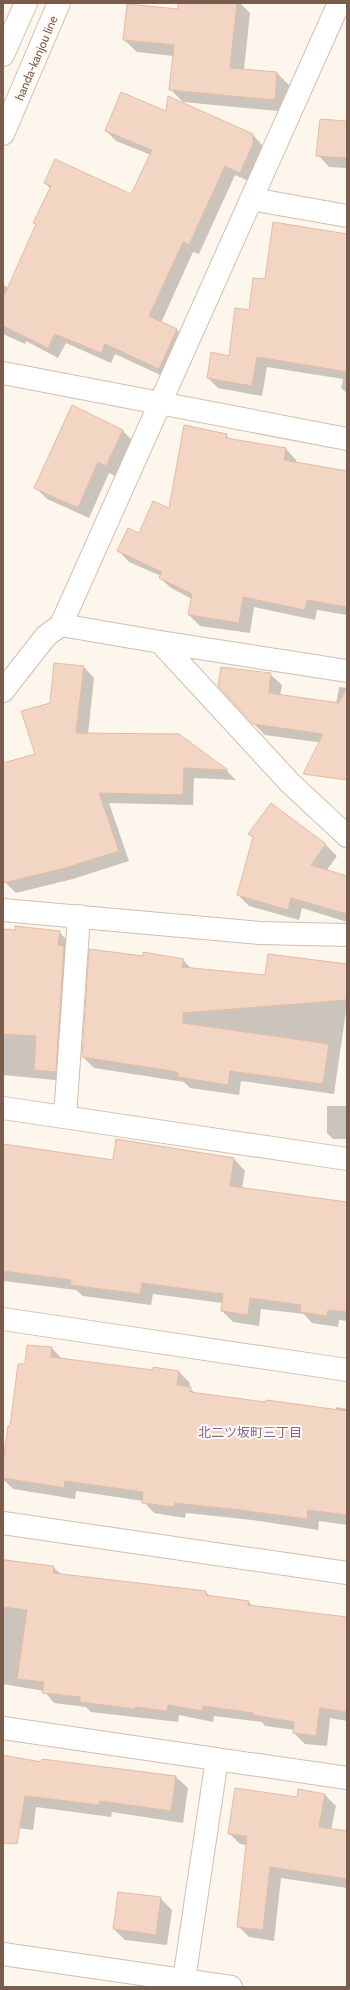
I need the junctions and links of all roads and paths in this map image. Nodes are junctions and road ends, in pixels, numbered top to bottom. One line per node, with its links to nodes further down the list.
1 (26, 3): 4 (street)
2 (59, 3): 5 (street, handa-kanjou line)
3 (339, 3): 6 (street)
4 (3, 55)
5 (3, 134)
6 (251, 199): 7 (street); 9 (street)
7 (347, 216)
8 (3, 373): 9 (street)
9 (160, 402): 10 (street); 11 (street)
10 (347, 439)
11 (61, 625): 12 (street); 14 (street)
12 (160, 642): 13 (street); 15 (street)
13 (347, 671)
14 (3, 691)
15 (347, 836)
16 (3, 910): 17 (street)
17 (79, 916): 18 (street); 20 (street)
18 (347, 936)
19 (3, 1108): 20 (street)
20 (64, 1117): 21 (street)
21 (347, 1159)
22 (3, 1320): 23 (street)
23 (347, 1370)
24 (3, 1523): 25 (street)
25 (347, 1573)
26 (3, 1728): 27 (street)
27 (217, 1759): 28 (street); 30 (street)
28 (347, 1778)
29 (3, 1954): 30 (street)
30 (184, 1980): 31 (street)
31 (231, 1987)

